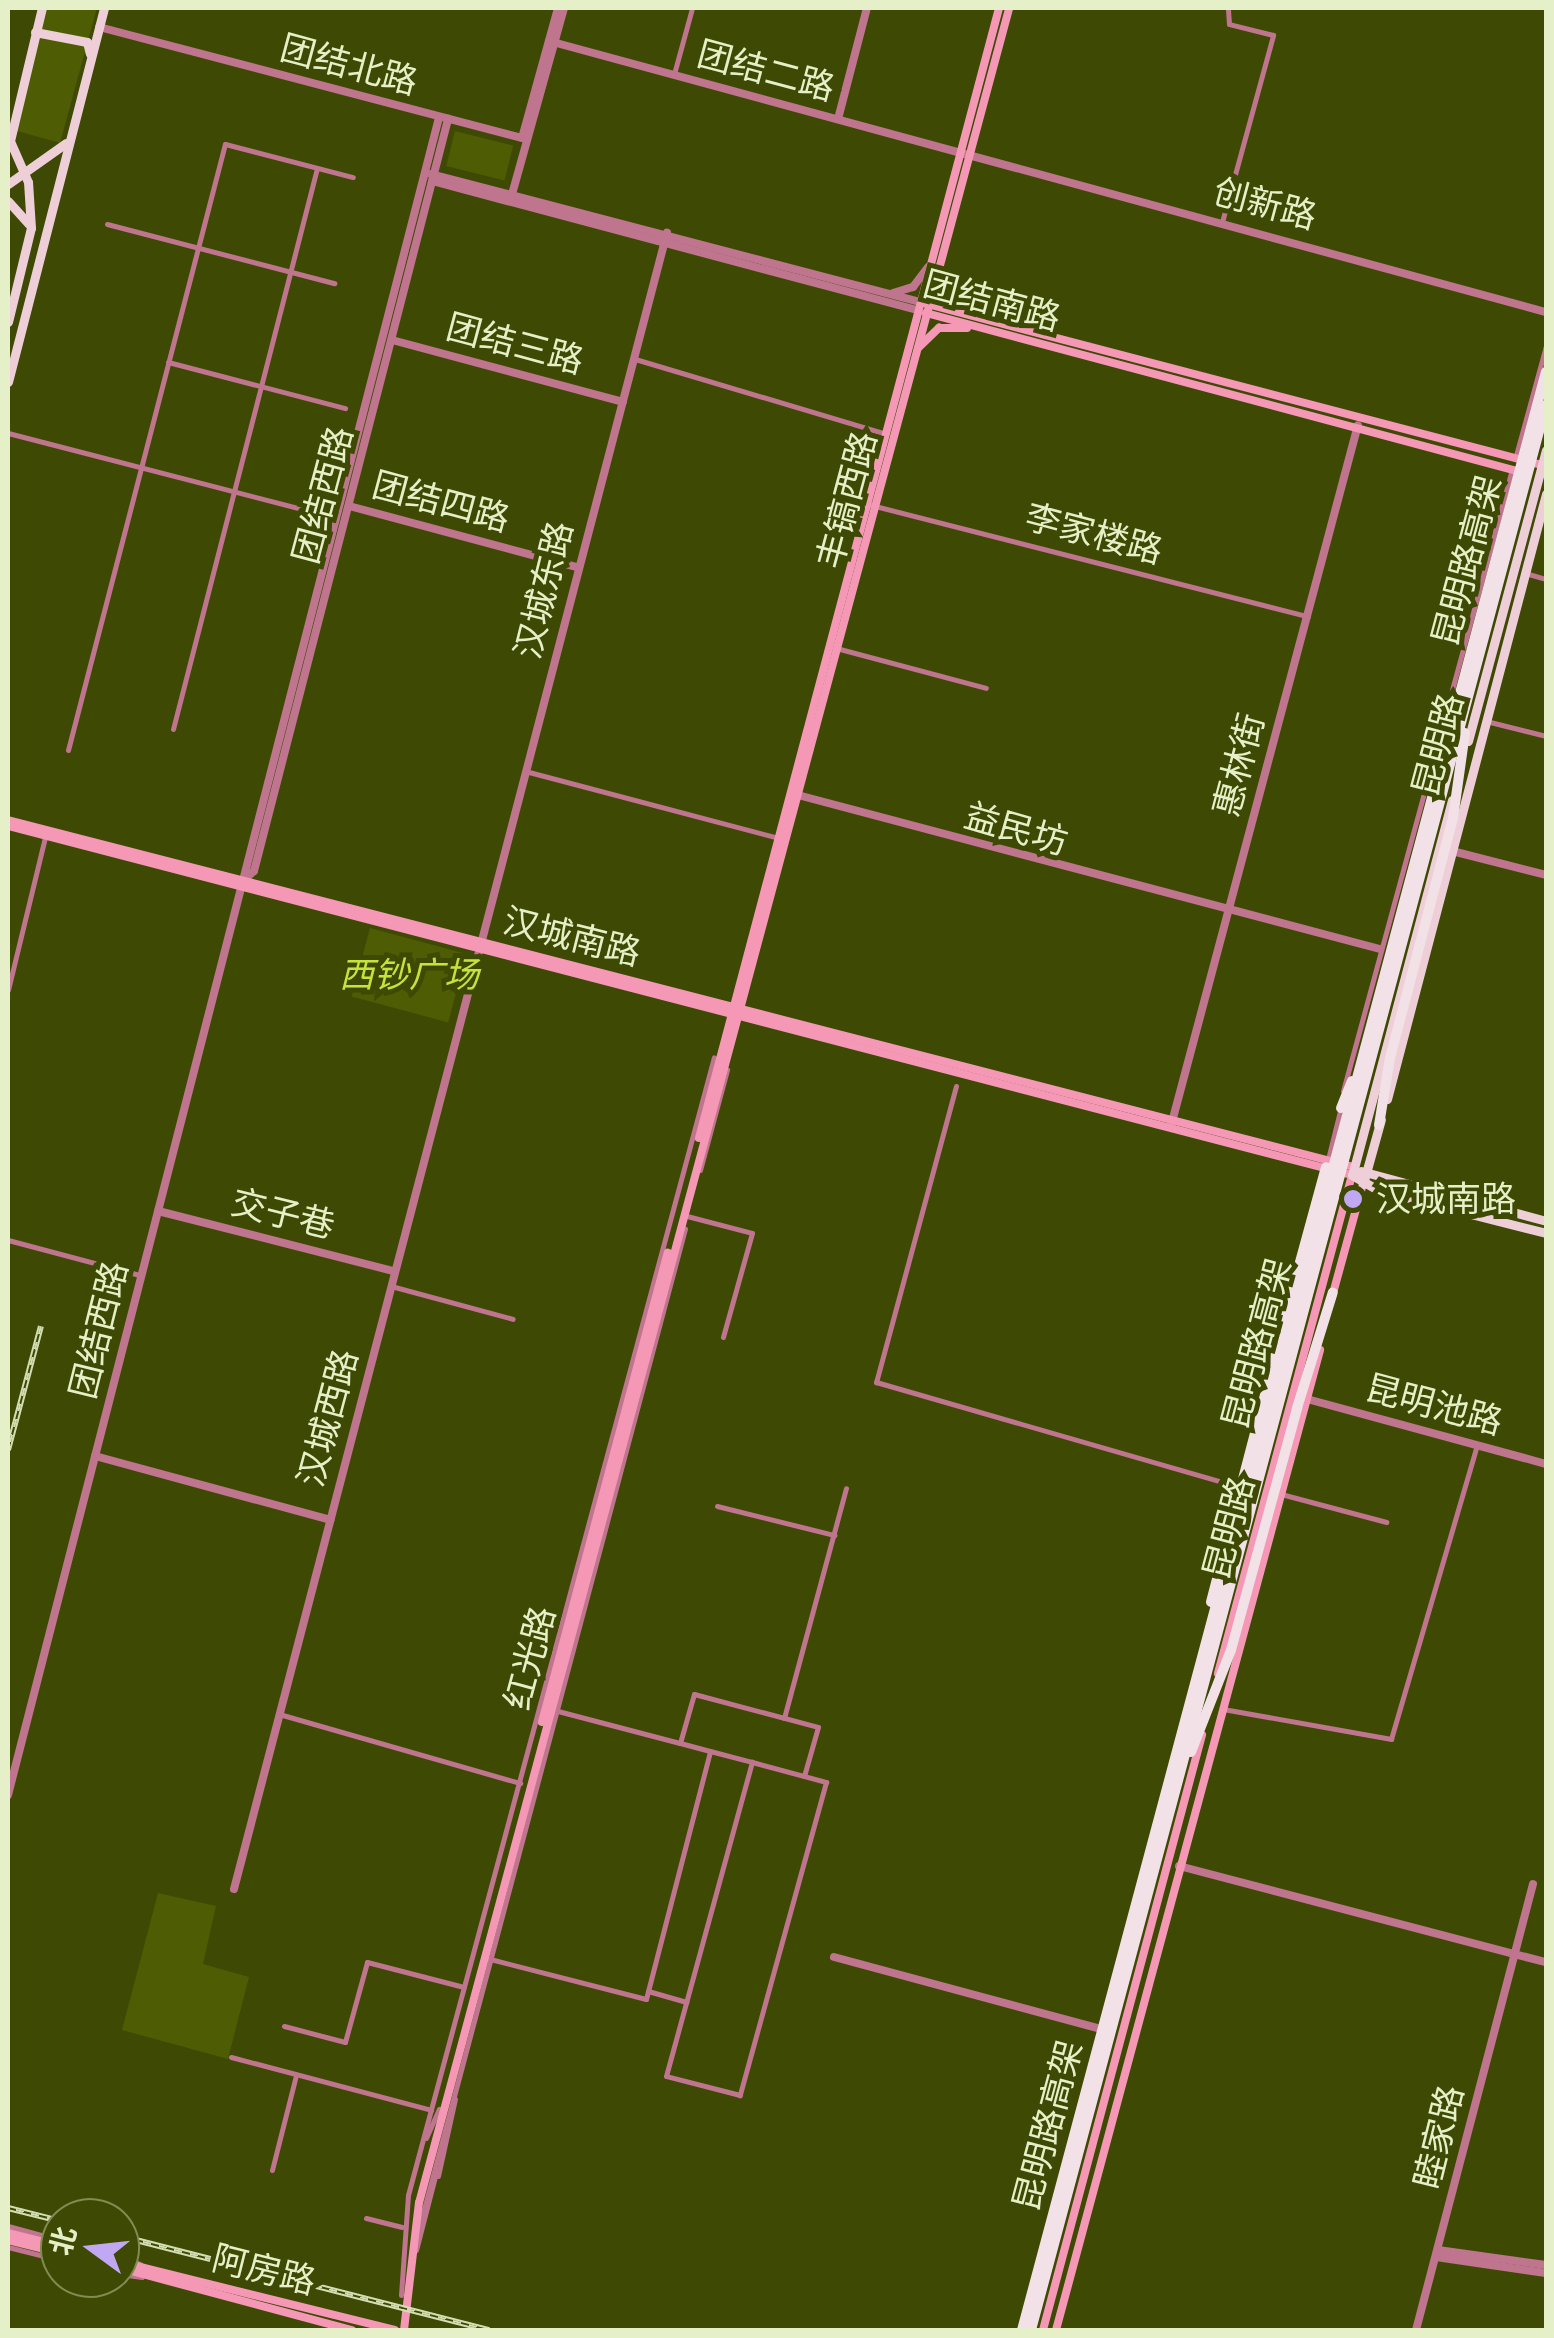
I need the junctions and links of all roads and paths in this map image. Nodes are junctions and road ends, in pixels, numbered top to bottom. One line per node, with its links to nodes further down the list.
1 (42, 8): 10 (main road)
2 (104, 8): 9 (main road)
3 (561, 8): 11 (street)
4 (692, 8): 13 (street)
5 (868, 8): 15 (street)
6 (999, 8): 19 (main road, 丰镐西路)
7 (1009, 8): 19 (main road, 丰镐西路)
8 (1228, 8): 27 (street)
9 (99, 27): 12 (main road); 14 (street, 团结北路)
10 (36, 32): 12 (main road); 18 (main road)
11 (552, 42): 13 (street, 团结二路); 17 (street)
12 (91, 57): 16 (main road)
13 (674, 74): 15 (street, 团结二路)
14 (443, 118): 17 (street, 团结北路); 23 (street, 团结西路)
15 (838, 118): 19 (street, 团结二路)
16 (70, 136): 21 (main road); 34 (main road)
17 (525, 139): 25 (street)
18 (9, 144): 21 (main road)
19 (964, 153): 27 (street, 创新路); 32 (main road, 丰镐西路)
20 (317, 168): 22 (street); 31 (street); 35 (street)
21 (25, 174): 24 (main road); 29 (main road)
22 (353, 177)
23 (428, 177): 25 (street, 团结南路); 43 (street, 团结西路); 88 (street, 团结西路)
24 (8, 184)
25 (509, 198): 30 (street, 团结南路)
26 (8, 201): 29 (main road)
27 (1222, 222): 39 (street, 创新路)
28 (107, 224): 31 (street)
29 (31, 228): 33 (main road)
30 (666, 237): 37 (street, 团结南路); 38 (street, 团结南路); 45 (street, 汉城东路)
31 (198, 248): 35 (street); 47 (street)
32 (936, 258): 37 (street); 38 (main road, 丰镐西路); 40 (main road)
33 (24, 259): 34 (main road); 41 (main road)
34 (38, 262): 49 (main road)
35 (290, 272): 36 (street); 50 (street)
36 (334, 283)
37 (886, 292): 38 (street, 团结南路)
38 (923, 307): 40 (main road, 团结南路); 42 (main road, 团结南路); 46 (main road, 丰镐西路); 56 (main road, 丰镐西路)
39 (1546, 312)
40 (990, 318): 54 (main road, 团结南路)
41 (8, 322)
42 (987, 328): 46 (main road); 54 (main road, 团结南路)
43 (392, 340): 51 (street, 团结三路); 66 (street, 团结西路)
44 (1546, 346): 58 (street, 昆明路)
45 (635, 358): 51 (street, 汉城东路); 56 (street)
46 (913, 360): 65 (main road, 丰镐西路)
47 (168, 362): 50 (street); 60 (street)
48 (1546, 372): 75 (highway, 昆明路高架, bridge)
49 (8, 382)
50 (261, 386): 53 (street); 63 (street)
51 (623, 402): 68 (street, 汉城东路)
52 (1546, 405): 74 (highway, 昆明路高架, bridge)
53 (345, 408)
54 (1358, 422): 58 (main road, 团结南路); 61 (main road, 团结南路); 71 (street, 惠林街)
55 (8, 434): 60 (street)
56 (886, 434): 65 (main road, 丰镐西路)
57 (1546, 450): 59 (main road, 昆明路)
58 (1516, 458): 59 (main road, 团结南路); 61 (street, 昆明路)
59 (1544, 466): 62 (main road, 昆明路)
60 (140, 468): 63 (street); 79 (street)
61 (1512, 470): 62 (main road, 团结南路); 91 (street, 昆明路)
62 (1543, 477): 85 (main road, 昆明路)
63 (233, 491): 67 (street); 77 (street)
64 (1546, 494): 69 (main road, 昆明路)
65 (870, 505): 71 (street, 李家楼路); 72 (main road, 丰镐西路); 81 (main road, 丰镐西路)
66 (349, 506): 68 (street, 团结四路); 88 (street, 团结西路)
67 (318, 513)
68 (578, 567): 80 (street, 汉城东路)
69 (1525, 573): 70 (street); 76 (main road, 昆明路)
70 (1546, 578)
71 (1308, 616): 89 (street, 惠林街)
72 (836, 648): 73 (street); 81 (main road, 丰镐西路)
73 (986, 688)
74 (1468, 699): 103 (highway, bridge); 139 (highway, 昆明路高架, bridge)
75 (1452, 719): 101 (highway, bridge); 129 (highway, 昆明路高架, bridge)
76 (1486, 721): 78 (street); 86 (main road, 昆明路)
77 (173, 729)
78 (1546, 736)
79 (68, 750)
80 (525, 771): 84 (street); 90 (street, 汉城东路)
81 (793, 794): 84 (main road, 丰镐西路); 89 (street, 益民坊); 96 (main road, 丰镐西路)
82 (8, 823): 83 (main road, 汉城南路)
83 (46, 833): 88 (main road, 汉城南路); 94 (street)
84 (778, 838): 95 (main road, 丰镐西路)
85 (1439, 848): 86 (street); 92 (main road, 昆明路)
86 (1454, 852): 87 (street); 103 (main road, 昆明路)
87 (1546, 876)
88 (243, 883): 90 (main road, 汉城南路); 107 (street, 团结西路)
89 (1228, 911): 91 (street, 益民坊); 102 (street, 惠林街)
90 (479, 945): 93 (street, 汉城东路); 95 (main road, 汉城南路); 97 (main road, 汉城南路)
91 (1380, 949): 92 (street); 101 (street, 昆明路)
92 (1410, 956): 105 (main road, 昆明路)
93 (475, 962): 112 (street, 汉城西路)
94 (8, 990)
95 (732, 1004): 96 (main road, 汉城南路); 97 (main road, 红光路)
96 (744, 1007): 98 (main road, 红光路); 102 (main road, 汉城南路)
97 (725, 1015): 98 (main road, 汉城南路); 99 (main road, 红光路)
98 (739, 1019): 102 (main road, 汉城南路); 108 (main road, 红光路)
99 (714, 1056): 138 (street); 157 (main road, 红光路)
100 (956, 1086): 123 (street)
101 (1341, 1108): 104 (street, 昆明路)
102 (1171, 1123): 104 (main road, 汉城南路)
103 (1379, 1125): 106 (main road, 昆明路)
104 (1327, 1164): 105 (main road, 汉城南路); 129 (highway, bridge)
105 (1353, 1171): 106 (main road); 123 (main road, 昆明路)
106 (1365, 1179): 109 (main road); 110 (main road); 115 (main road, 昆明路)
107 (158, 1211): 112 (street, 交子巷); 113 (street, 团结西路)
108 (686, 1215): 117 (street); 131 (main road, 红光路)
109 (1546, 1221)
110 (1546, 1233)
111 (8, 1240): 113 (street)
112 (394, 1271): 114 (street, 汉城西路)
113 (142, 1275): 120 (street, 团结西路)
114 (390, 1286): 116 (street); 126 (street, 汉城西路)
115 (1333, 1292): 118 (main road, 昆明路); 139 (highway, bridge)
116 (513, 1320)
117 (724, 1337)
118 (1307, 1400): 119 (street, 昆明池路); 124 (main road, 昆明路)
119 (1478, 1446): 121 (street, 昆明池路); 130 (street)
120 (95, 1456): 126 (street); 140 (street, 团结西路)
121 (1546, 1464)
122 (846, 1488): 128 (street)
123 (1268, 1490): 152 (main road, 昆明路)
124 (1282, 1494): 127 (street); 130 (main road, 昆明路)
125 (718, 1506): 128 (street)
126 (330, 1520): 132 (street, 汉城西路)
127 (1386, 1522)
128 (834, 1535): 133 (street)
129 (1205, 1646): 172 (highway, 昆明路高架, bridge)
130 (1223, 1709): 141 (main road, 昆明路)
131 (553, 1710): 134 (street); 146 (main road, 红光路)
132 (279, 1714): 138 (street); 143 (street, 汉城西路)
133 (784, 1718): 134 (street); 137 (street)
134 (680, 1744): 135 (street)
135 (710, 1752): 136 (street); 149 (street)
136 (752, 1762): 137 (street); 150 (street)
137 (804, 1776): 150 (street)
138 (520, 1783): 148 (street)
139 (1177, 1785): 173 (highway, 昆明路高架, bridge)
140 (8, 1795)
141 (1180, 1866): 145 (street); 153 (main road, 昆明路)
142 (1533, 1884): 145 (street, 睦家路)
143 (234, 1889)
144 (834, 1956): 152 (street)
145 (1514, 1956): 147 (street); 165 (street, 睦家路)
146 (487, 1958): 149 (street); 156 (street); 157 (main road, 红光路)
147 (1546, 1962)
148 (464, 1987): 151 (street); 157 (street)
149 (648, 1991): 150 (street)
150 (686, 2002)
151 (284, 2026)
152 (1122, 2034): 153 (street); 174 (main road, 昆明路)
153 (1134, 2038): 175 (main road, 昆明路)
154 (231, 2057): 155 (street)
155 (296, 2074): 157 (street); 159 (street)
156 (457, 2083): 158 (street); 160 (street)
157 (438, 2107): 158 (street); 162 (street); 170 (main road, 红光路)
158 (438, 2153): 160 (street); 166 (street)
159 (272, 2170)
160 (436, 2183): 166 (street)
161 (366, 2218): 162 (street)
162 (402, 2227): 170 (street)
163 (8, 2236): 164 (main road)
164 (40, 2245)
165 (1437, 2254): 167 (street); 176 (street, 睦家路)
166 (414, 2258): 170 (street)
167 (1546, 2269)
168 (140, 2270): 169 (main road, 阿房路)
169 (161, 2276): 171 (main road, 阿房路); 177 (main road, 阿房路)
170 (403, 2295): 177 (main road, 红光路)
171 (352, 2330)
172 (1022, 2330)
173 (1031, 2330)
174 (1043, 2330)
175 (1056, 2330)
176 (1416, 2330)
177 (399, 2331)

